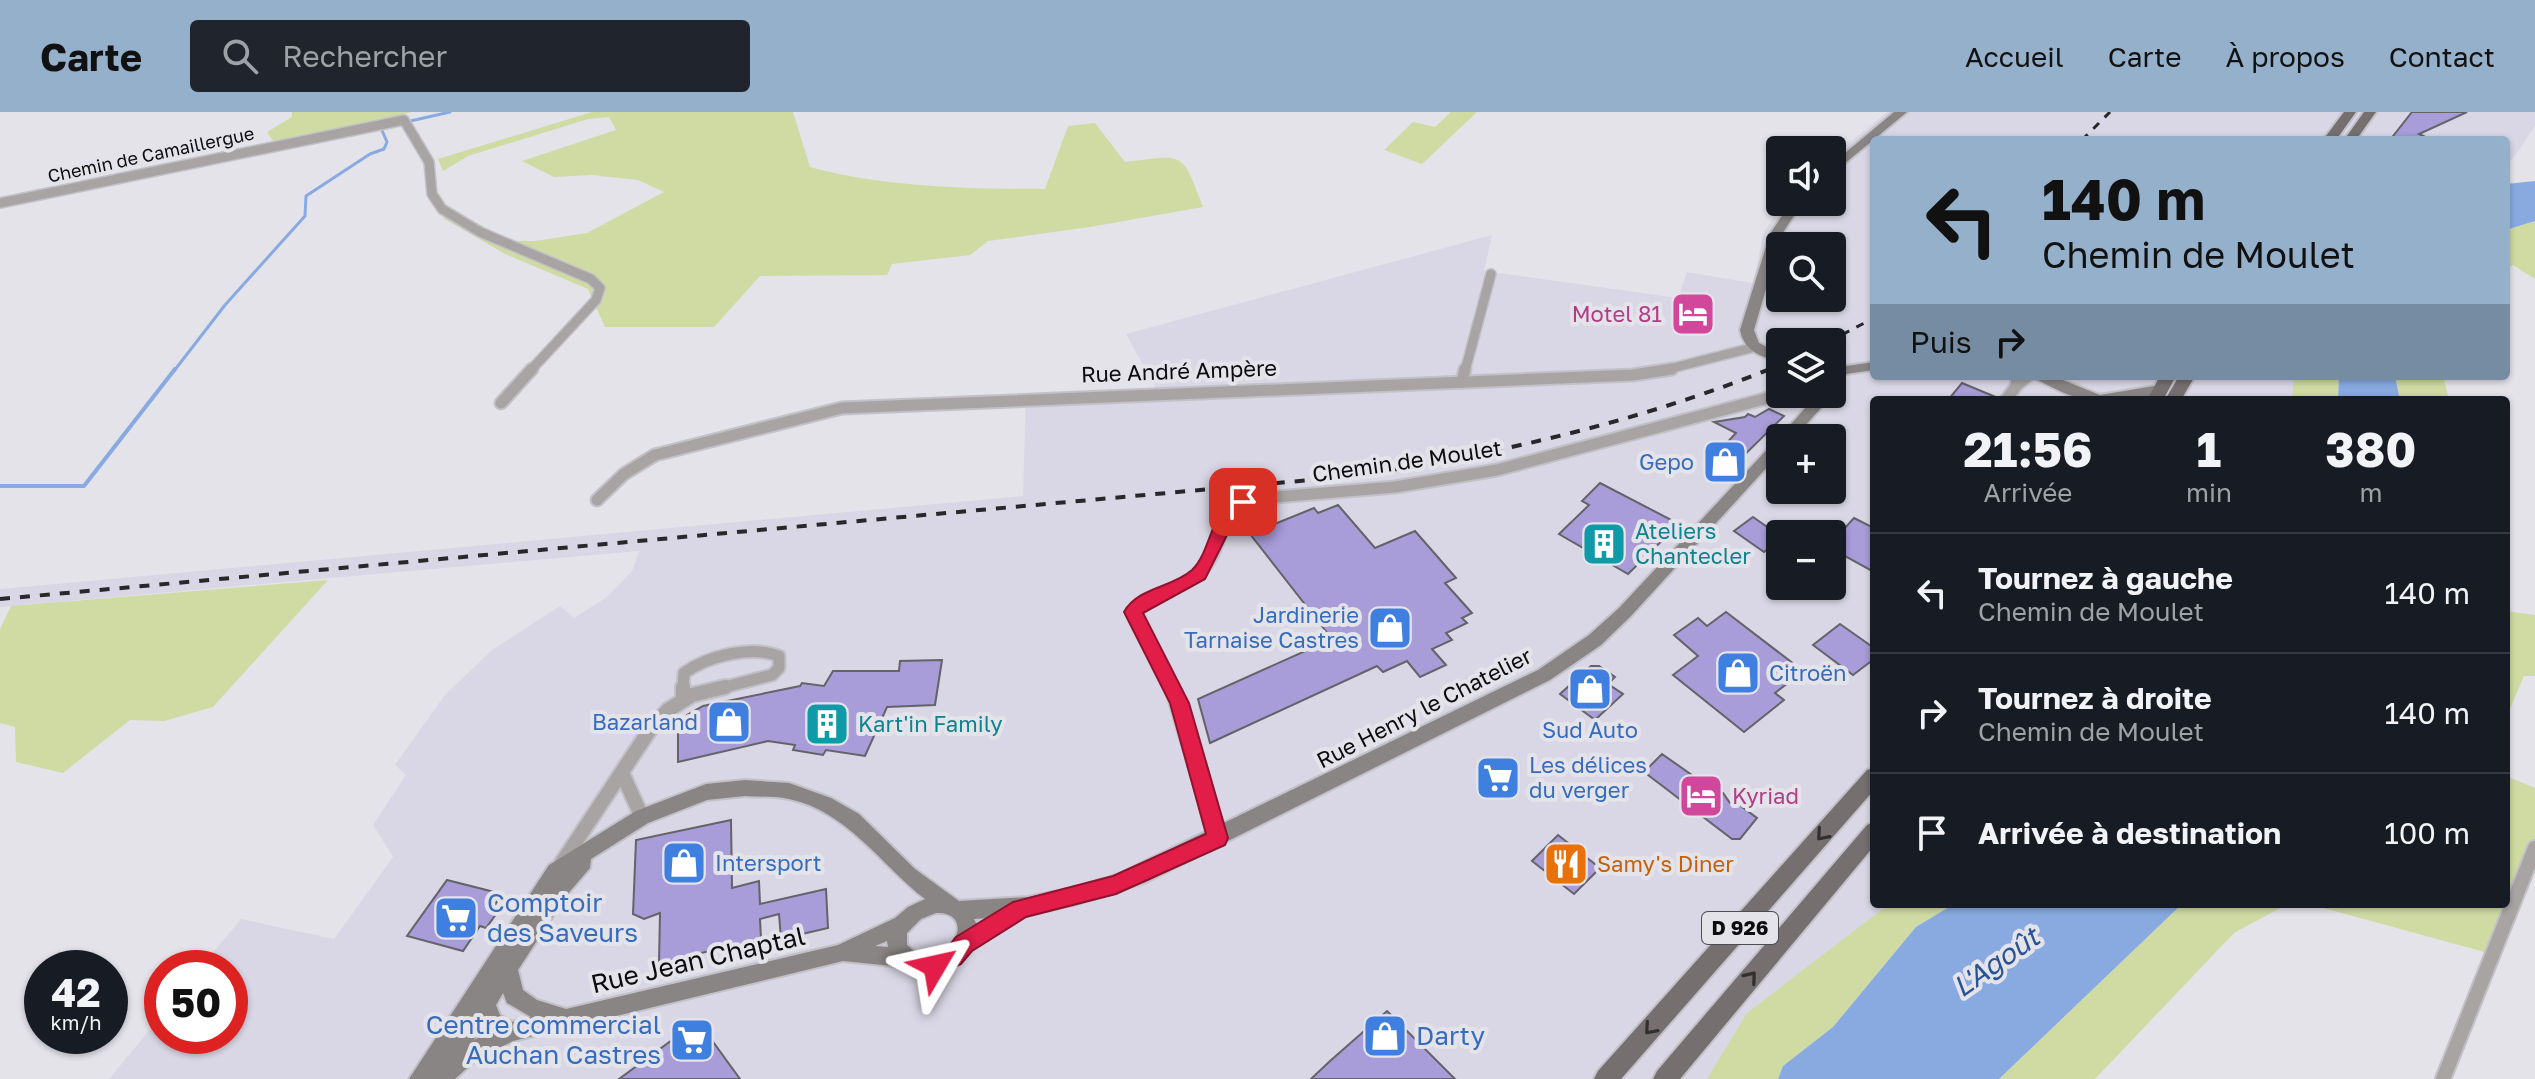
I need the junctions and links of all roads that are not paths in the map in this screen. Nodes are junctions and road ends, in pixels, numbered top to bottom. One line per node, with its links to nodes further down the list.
1 (1901, 112): 4 (main road)
2 (2350, 112): 5 (main road)
3 (2370, 112): 6 (main road)
4 (1872, 136)
5 (2332, 136)
6 (2353, 136)
7 (1870, 138): 8 (main road)
8 (1846, 158)
9 (0, 203): 23 (street, Chemin de Camaillergue)
10 (1788, 216): 12 (main road)
11 (1491, 274): 18 (street)
12 (1755, 347): 13 (main road); 18 (street, Rue André Ampère)
13 (1766, 352)
14 (1870, 367): 15 (main road)
15 (1846, 370)
16 (2050, 380): 20 (main road)
17 (2181, 380): 19 (main road)
18 (1462, 382): 27 (street, Rue André Ampère)
19 (2164, 392): 21 (main road)
20 (2089, 396)
21 (2132, 396)
22 (1766, 399): 34 (street, Chemin de Moulet)
23 (501, 403)
24 (1813, 408): 25 (main road)
25 (1799, 424)
26 (1766, 459): 34 (main road, Rue Henry le Chatelier)
27 (597, 500)
28 (683, 699): 28 (street); 29 (street)
29 (622, 773): 31 (street); 32 (street)
30 (1870, 781): 52 (main road, D 926, one-way to 52)
31 (642, 817): 35 (main road); 38 (main road)
32 (592, 818): 35 (street); 37 (street)
33 (1870, 836): 53 (main road, D 926, one-way to 33)
34 (1217, 838): 40 (main road, Rue Henry le Chatelier)
35 (604, 841): 37 (main road); 45 (main road)
36 (2535, 848): 54 (street)
37 (556, 871): 47 (main road)
38 (908, 875): 39 (main road); 41 (main road)
39 (953, 907): 40 (main road, Rue Henry le Chatelier); 41 (main road); 42 (main road)
40 (1021, 909): 42 (main road, Rue Henry le Chatelier)
41 (906, 919): 43 (main road, Rue Jean Chaptal); 44 (main road)
42 (964, 944): 44 (main road)
43 (840, 953): 44 (main road, Rue Jean Chaptal); 48 (main road, Rue Jean Chaptal)
44 (905, 958)
45 (508, 969): 46 (main road); 47 (main road)
46 (514, 996): 47 (main road); 48 (main road)
47 (480, 999): 49 (main road); 50 (main road); 51 (main road)
48 (568, 1018): 49 (main road, Rue Jean Chaptal)
49 (510, 1032): 51 (main road, Rue Jean Chaptal)
50 (419, 1079)
51 (438, 1079)
52 (1606, 1079)
53 (1665, 1079)
54 (2443, 1079)

